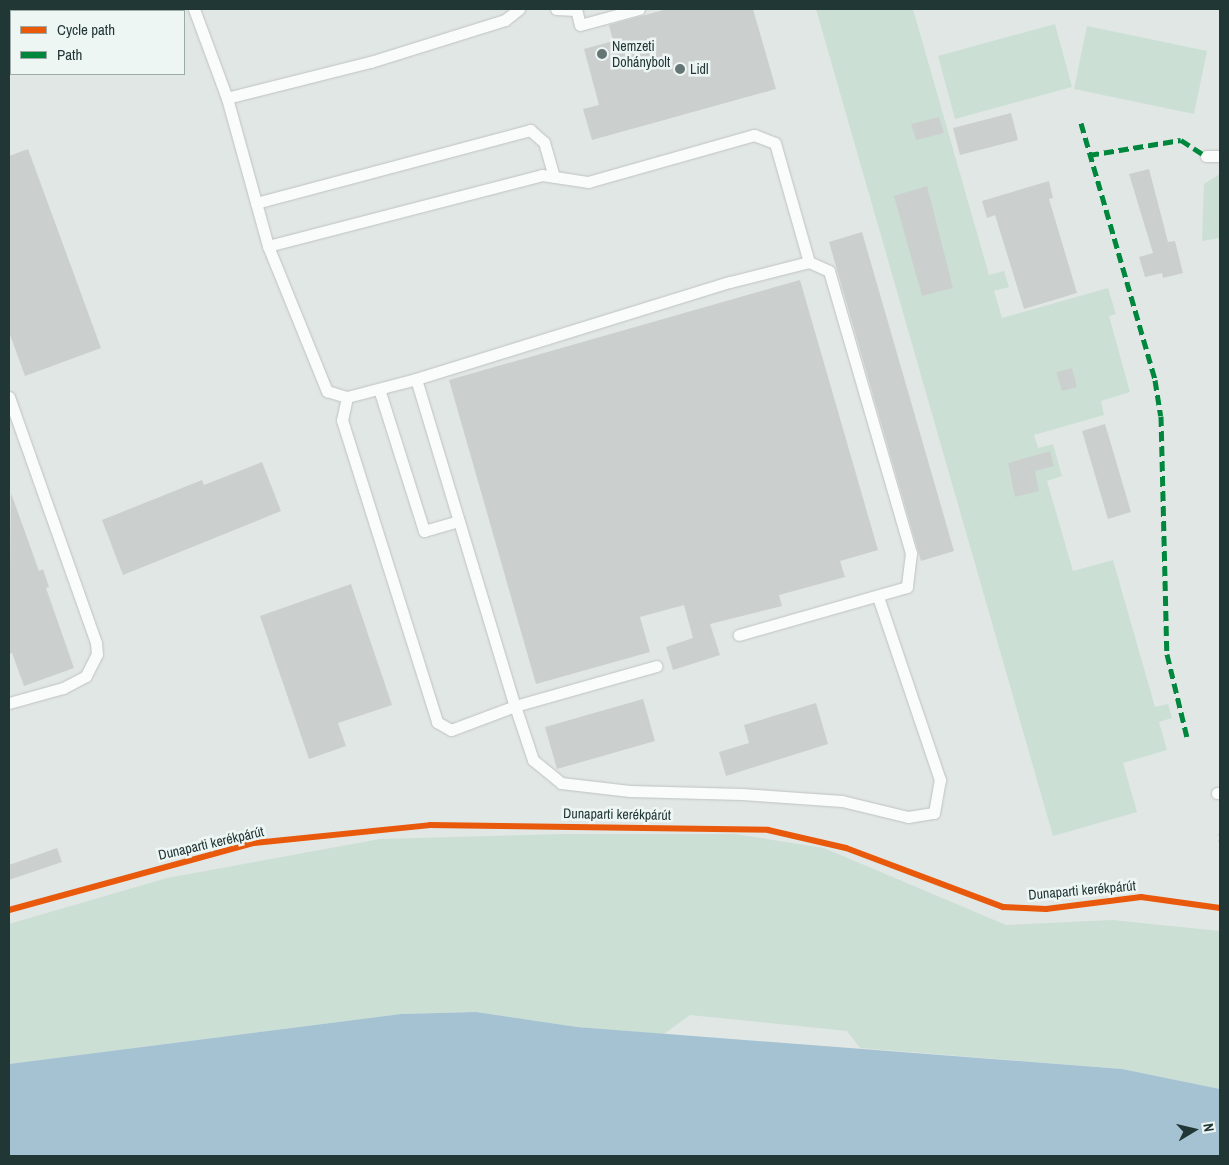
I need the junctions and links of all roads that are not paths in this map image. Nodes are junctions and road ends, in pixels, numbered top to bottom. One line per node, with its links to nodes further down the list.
1 (194, 9): 6 (lane)
2 (519, 9): 6 (lane)
3 (556, 9): 5 (lane)
4 (639, 9): 5 (lane)
5 (576, 10)
6 (226, 98): 10 (lane)
7 (1206, 156): 8 (lane)
8 (1220, 156)
9 (554, 177): 10 (lane); 11 (lane); 12 (lane)
10 (256, 203): 11 (lane)
11 (268, 246): 16 (lane)
12 (809, 262): 13 (lane); 18 (lane)
13 (416, 379): 14 (lane); 17 (lane)
14 (379, 389): 16 (lane); 17 (lane)
15 (9, 397): 21 (lane)
16 (347, 397): 22 (lane)
17 (459, 521): 22 (lane)
18 (878, 597): 19 (lane); 22 (lane)
19 (739, 635)
20 (656, 666): 22 (lane)
21 (9, 703)
22 (515, 706)

